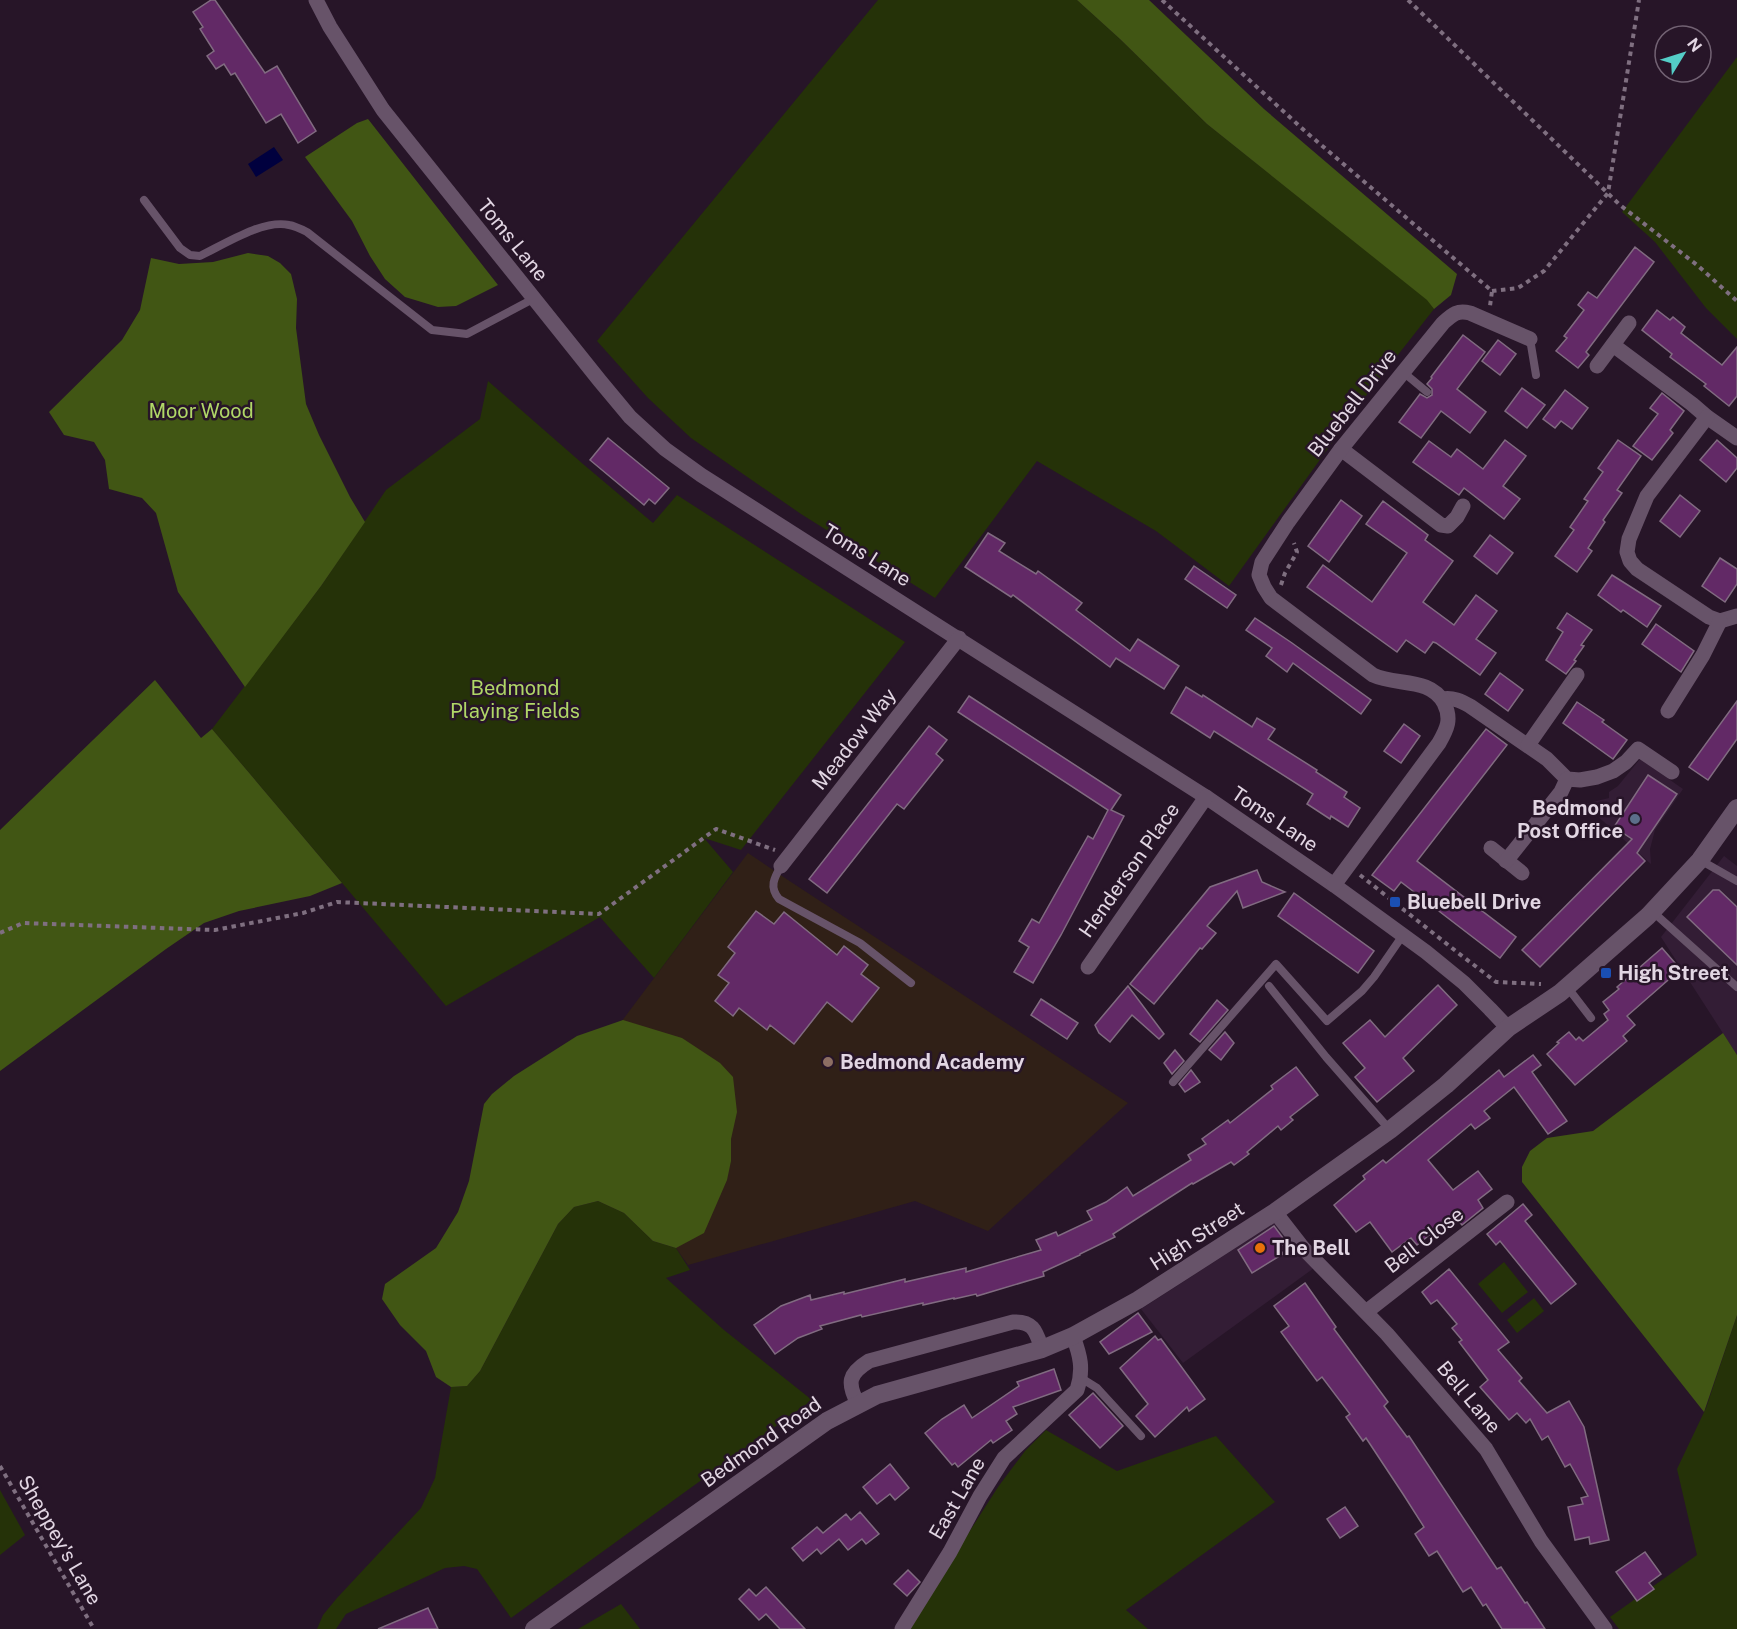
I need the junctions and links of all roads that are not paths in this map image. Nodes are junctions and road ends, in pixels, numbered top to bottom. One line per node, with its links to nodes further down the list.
1 (316, 0): 3 (street, Toms Lane)
2 (144, 200): 3 (lane)
3 (533, 298): 17 (street, Toms Lane)
4 (1629, 323): 6 (street)
5 (1530, 339): 8 (street, Bluebell Drive); 9 (lane)
6 (1612, 345): 7 (street); 11 (street)
7 (1597, 366)
8 (1403, 372): 10 (lane); 13 (street, Bluebell Drive)
9 (1536, 375)
10 (1427, 392)
11 (1707, 417): 12 (street); 16 (street)
12 (1737, 438)
13 (1341, 449): 14 (street); 19 (street, Bluebell Drive)
14 (1463, 506)
15 (1737, 616): 16 (street)
16 (1720, 621): 20 (street)
17 (959, 638): 24 (street, Toms Lane); 27 (street, Meadow Way)
18 (1577, 675): 21 (street)
19 (1442, 699): 21 (street); 32 (street)
20 (1668, 711)
21 (1528, 745): 23 (street)
22 (1672, 772): 23 (street)
23 (1567, 779): 29 (street)
24 (1206, 797): 32 (street, Toms Lane); 35 (street, Henderson Place)
25 (1736, 811): 28 (street, High Street)
26 (1491, 848): 29 (street)
27 (785, 860): 36 (lane)
28 (1700, 860): 31 (lane); 33 (street, High Street)
29 (1506, 861): 30 (street)
30 (1522, 873)
31 (1737, 881)
32 (1334, 885): 34 (street, Toms Lane)
33 (1653, 911): 38 (lane); 39 (street, High Street)
34 (1403, 935): 41 (street, Toms Lane); 42 (lane)
35 (1088, 967)
36 (911, 983)
37 (1269, 986): 43 (lane)
38 (1737, 987)
39 (1560, 993): 40 (lane); 41 (street, High Street)
40 (1591, 1018)
41 (1508, 1028): 43 (street, High Street)
42 (1173, 1082)
43 (1390, 1130): 45 (street, High Street)
44 (1507, 1202): 46 (street, Bell Close)
45 (1275, 1212): 46 (street, Bell Lane); 47 (street, High Street)
46 (1366, 1312): 54 (street, Bell Lane)
47 (1072, 1336): 48 (street, High Street); 49 (street)
48 (1042, 1349): 50 (street, Bedmond Road); 50 (street)
49 (1081, 1378): 51 (lane); 53 (street, East Lane)
50 (858, 1404): 52 (street, Bedmond Road)
51 (1141, 1436)
52 (534, 1629)
53 (902, 1629)
54 (1605, 1629)

